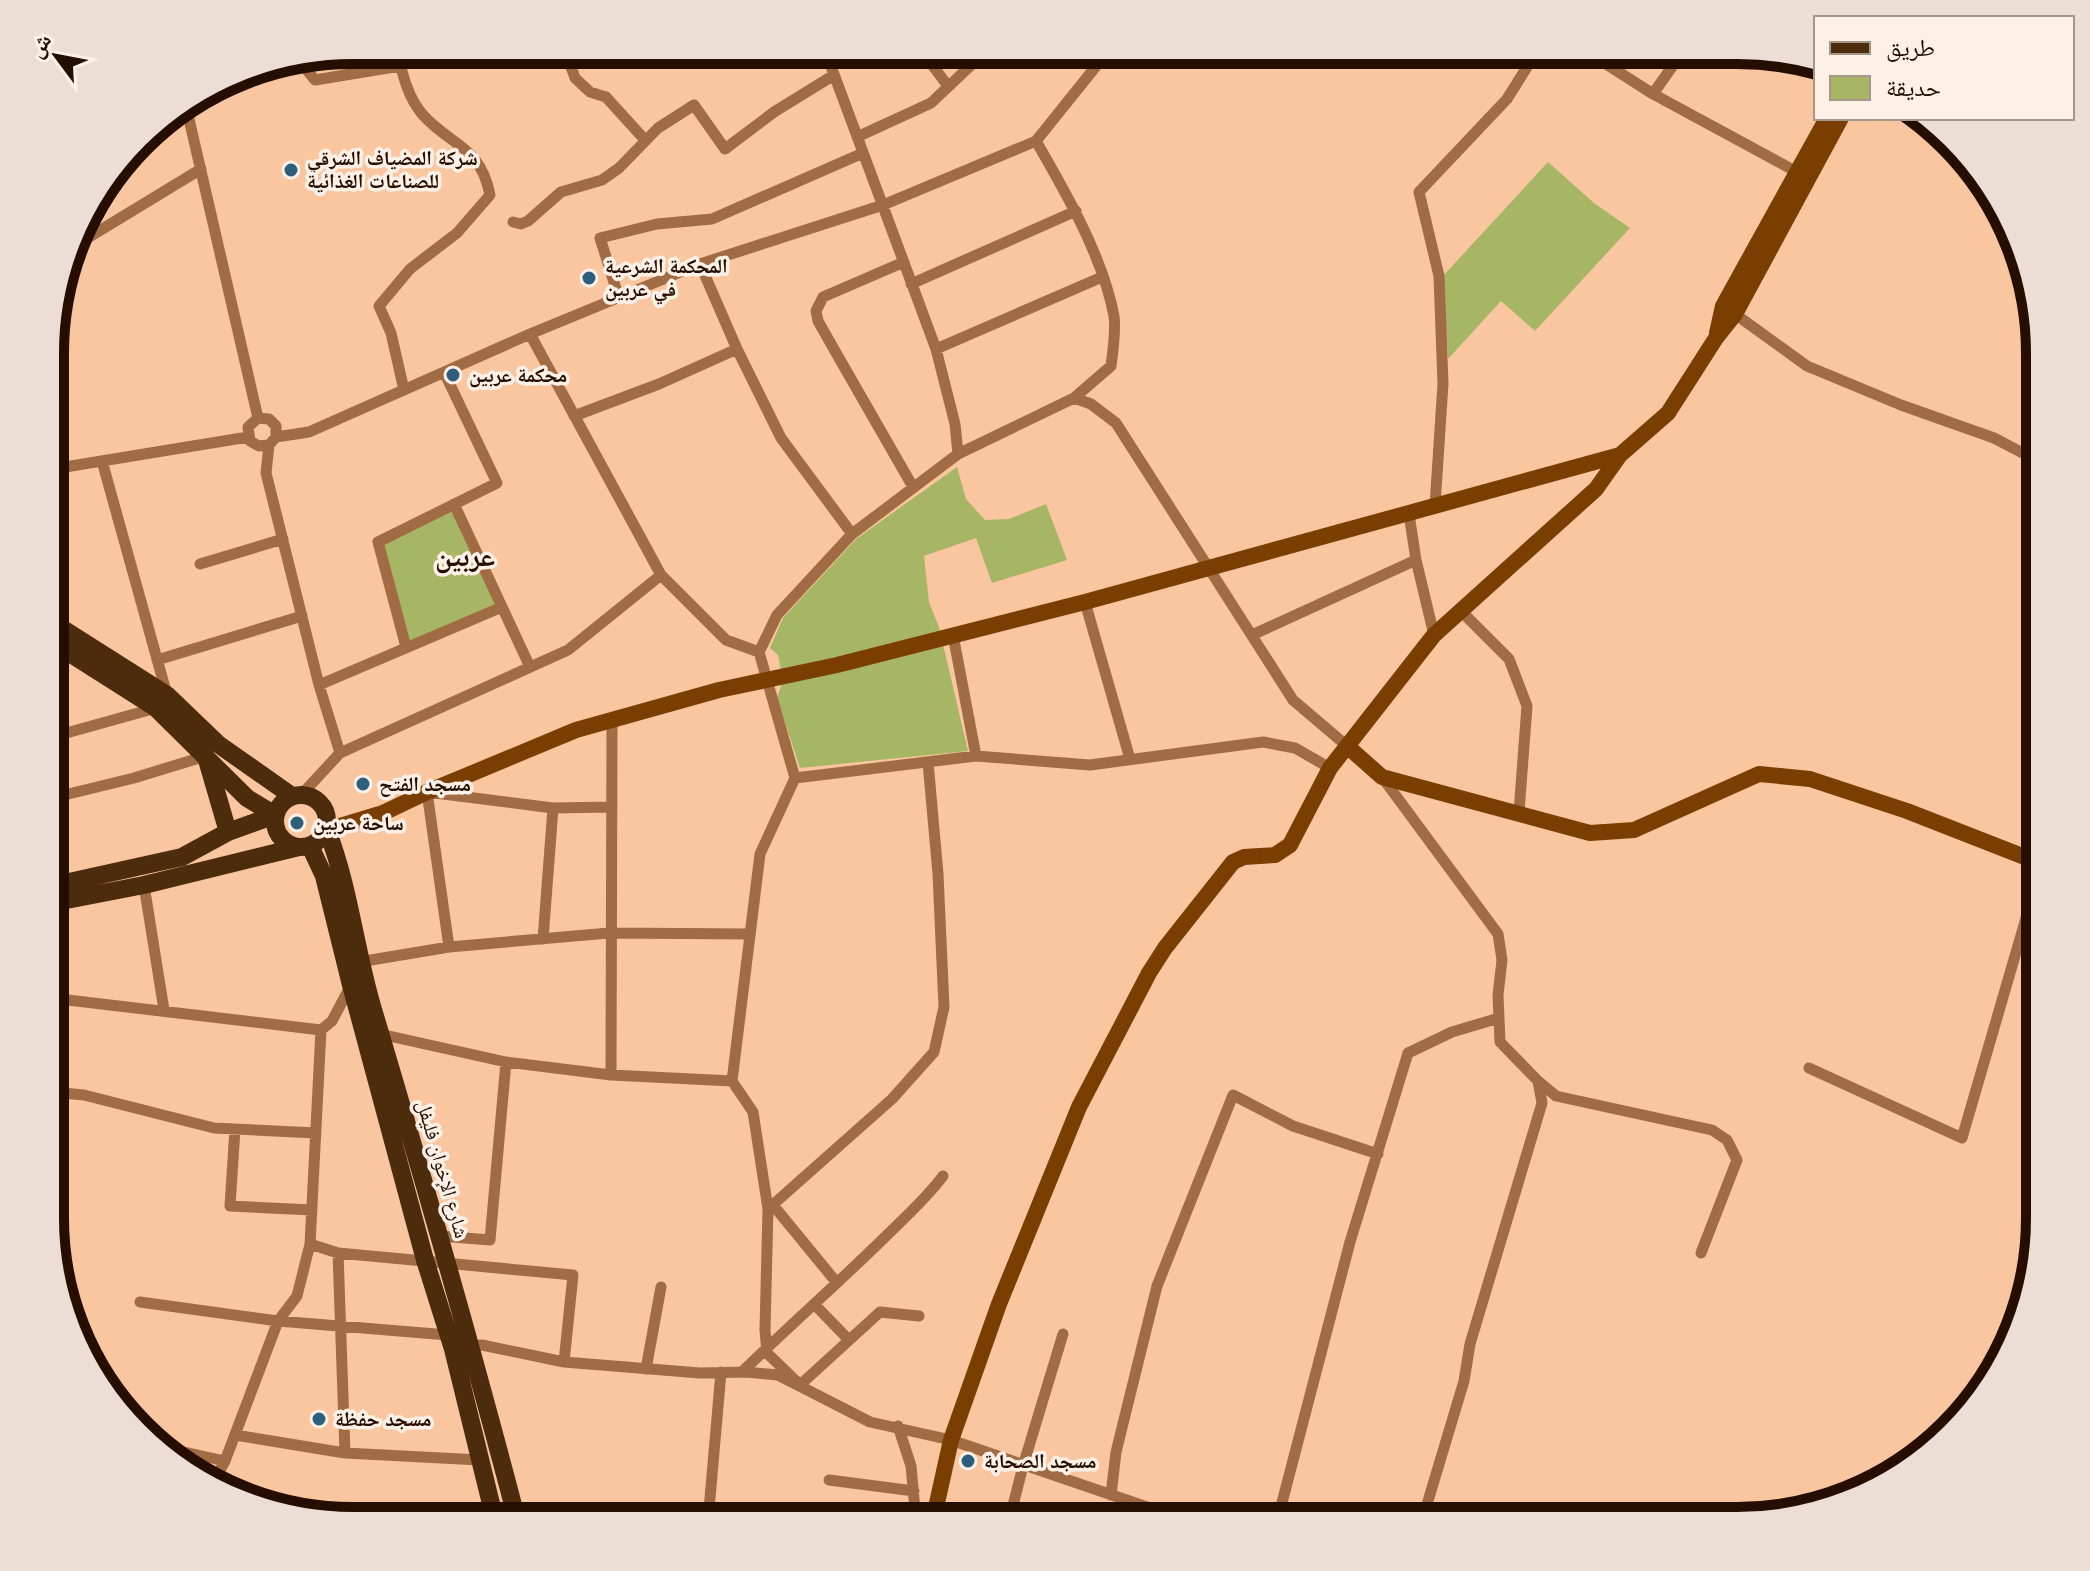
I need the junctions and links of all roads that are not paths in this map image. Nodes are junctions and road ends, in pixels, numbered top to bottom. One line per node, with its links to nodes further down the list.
1 (570, 64): 18 (street)
2 (830, 64): 11 (street)
3 (932, 64): 12 (street)
4 (972, 64): 12 (street)
5 (1096, 64): 19 (street)
6 (1529, 64): 51 (street)
7 (1606, 64): 13 (street)
8 (1674, 64): 13 (street)
9 (400, 66): 10 (street); 38 (street)
10 (305, 68)
11 (834, 75): 17 (street); 18 (street)
12 (948, 86): 17 (street)
13 (1653, 94): 22 (street)
14 (188, 116): 21 (street)
15 (1826, 120): 22 (street)
16 (1840, 120): 32 (street)
17 (857, 137): 20 (street)
18 (645, 140): 25 (street)
19 (1036, 141): 23 (street); 24 (street)
20 (863, 153): 23 (street); 31 (street)
21 (201, 169): 26 (street); 41 (street)
22 (1797, 172): 34 (street)
23 (883, 205): 27 (street); 28 (street)
24 (1076, 211): 29 (street); 30 (street)
25 (513, 222)
26 (88, 238)
27 (904, 262): 30 (street); 49 (street)
28 (700, 264): 31 (street); 35 (street)
29 (1102, 277): 36 (street); 39 (street)
30 (911, 284): 36 (street)
31 (619, 298): 33 (street)
32 (1735, 314): 34 (street); 46 (street)
33 (530, 334): 37 (street); 40 (street)
34 (1716, 338): 45 (street)
35 (737, 349): 40 (street); 53 (street)
36 (936, 349): 44 (street)
37 (444, 372): 38 (street); 50 (street)
38 (404, 390): 43 (street)
39 (1074, 398): 44 (street); 57 (street)
40 (574, 416): 58 (street)
41 (258, 418): 42 (street); 43 (street)
42 (248, 437): 43 (street); 47 (street)
43 (272, 441): 54 (street)
44 (958, 454): 49 (street)
45 (1620, 455): 51 (street); 61 (street)
46 (2026, 455)
47 (102, 461): 48 (street); 70 (street)
48 (64, 468)
49 (913, 487): 53 (street)
50 (454, 504): 60 (street); 67 (street)
51 (1435, 505): 52 (street)
52 (1409, 514): 55 (street); 57 (street)
53 (852, 534): 69 (street)
54 (283, 539): 56 (street); 62 (street)
55 (1416, 560): 65 (street); 66 (street)
56 (200, 564)
57 (1210, 568): 59 (street); 65 (street)
58 (661, 575): 69 (street); 71 (street)
59 (1085, 602): 64 (street); 81 (street)
60 (502, 607): 67 (street); 71 (street)
61 (1461, 611): 66 (street); 91 (street)
62 (302, 616): 70 (street); 73 (street)
63 (64, 631): 74 (main road)
64 (953, 635): 72 (street); 80 (street)
65 (1252, 635): 77 (street)
66 (1434, 635): 77 (street)
67 (406, 647): 73 (street)
68 (64, 649): 74 (main road)
69 (759, 652): 72 (street)
70 (157, 660): 74 (street)
71 (530, 667): 79 (street)
72 (767, 680): 75 (street); 85 (street)
73 (319, 685): 79 (street)
74 (161, 702): 76 (street); 78 (main road)
75 (612, 720): 86 (street); 89 (street)
76 (64, 733)
77 (1347, 746): 83 (street); 84 (street)
78 (212, 751): 87 (street); 88 (main road); 92 (main road); 94 (main road)
79 (340, 753): 88 (street)
80 (976, 756): 81 (street); 82 (street)
81 (1130, 759): 83 (street)
82 (928, 762): 85 (street); 122 (street)
83 (1330, 768): 149 (street)
84 (1382, 777): 91 (street); 109 (street)
85 (795, 778): 102 (street)
86 (427, 792): 90 (street); 93 (street); 104 (street)
87 (64, 794)
88 (297, 795): 92 (main road); 93 (main road)
89 (612, 807): 90 (street); 101 (street)
90 (553, 808): 103 (street)
91 (1519, 812): 96 (street)
92 (275, 815): 94 (main road); 95 (main road)
93 (327, 830): 95 (main road); 105 (main road, شارع الإخوان فليفل)
94 (228, 832): 97 (main road)
95 (304, 846): 98 (main road); 106 (main road, شارع الإخوان فليفل)
96 (2026, 858)
97 (64, 883)
98 (144, 885): 99 (main road); 108 (street)
99 (64, 900)
100 (2026, 918): 113 (street)
101 (609, 933): 102 (street); 103 (street); 114 (street)
102 (750, 934): 115 (street)
103 (543, 939): 104 (street)
104 (449, 947): 105 (street)
105 (359, 962): 111 (main road, شارع الإخوان فليفل)
106 (351, 985): 110 (street); 128 (main road, شارع الإخوان فليفل)
107 (64, 999): 108 (street)
108 (164, 1010): 110 (street)
109 (1499, 1018): 116 (street); 120 (street)
110 (321, 1030): 119 (street)
111 (380, 1034): 112 (street); 124 (main road, شارع الإخوان فليفل)
112 (506, 1062): 114 (street); 124 (street)
113 (1809, 1068)
114 (611, 1075): 115 (street)
115 (732, 1081): 122 (street)
116 (1538, 1081): 127 (street); 167 (street)
117 (64, 1093): 118 (street)
118 (235, 1129): 119 (street); 123 (street)
119 (316, 1133): 123 (street)
120 (1378, 1154): 158 (street); 166 (street)
121 (943, 1176): 130 (street)
122 (771, 1207): 130 (street); 141 (street)
123 (312, 1210): 125 (street)
124 (440, 1236): 129 (main road, شارع الإخوان فليفل)
125 (310, 1244): 126 (street); 135 (street)
126 (338, 1253): 128 (street); 136 (street)
127 (1701, 1253)
128 (425, 1260): 129 (street); 139 (main road, شارع الإخوان فليفل)
129 (448, 1265): 140 (main road, شارع الإخوان فليفل); 142 (street)
130 (837, 1283): 133 (street)
131 (661, 1287): 143 (street)
132 (140, 1302): 135 (street)
133 (814, 1304): 138 (street); 141 (street)
134 (919, 1316): 138 (street)
135 (278, 1321): 136 (street); 148 (street)
136 (340, 1327): 139 (street); 151 (street)
137 (1063, 1334): 154 (street)
138 (849, 1340): 146 (street)
139 (451, 1342): 140 (street); 152 (main road, شارع الإخوان فليفل)
140 (472, 1344): 142 (street); 160 (main road, شارع الإخوان فليفل)
141 (768, 1347): 145 (street); 146 (street)
142 (564, 1362): 143 (street)
143 (646, 1369): 144 (street)
144 (721, 1372): 145 (street); 161 (street)
145 (742, 1372): 146 (street)
146 (800, 1385): 147 (street)
147 (898, 1426): 149 (street); 157 (street)
148 (235, 1435): 151 (street); 153 (street)
149 (951, 1440): 154 (street); 163 (street)
150 (184, 1452): 153 (street)
151 (345, 1453): 152 (street)
152 (480, 1460): 159 (main road, شارع الإخوان فليفل)
153 (225, 1461): 155 (street)
154 (1023, 1466): 158 (street); 164 (street)
155 (218, 1473)
156 (829, 1480): 157 (street)
157 (914, 1491): 162 (street)
158 (1111, 1495): 165 (street)
159 (492, 1507)
160 (514, 1507)
161 (709, 1507)
162 (915, 1507)
163 (936, 1507)
164 (1013, 1507)
165 (1147, 1507)
166 (1281, 1507)
167 (1426, 1507)

